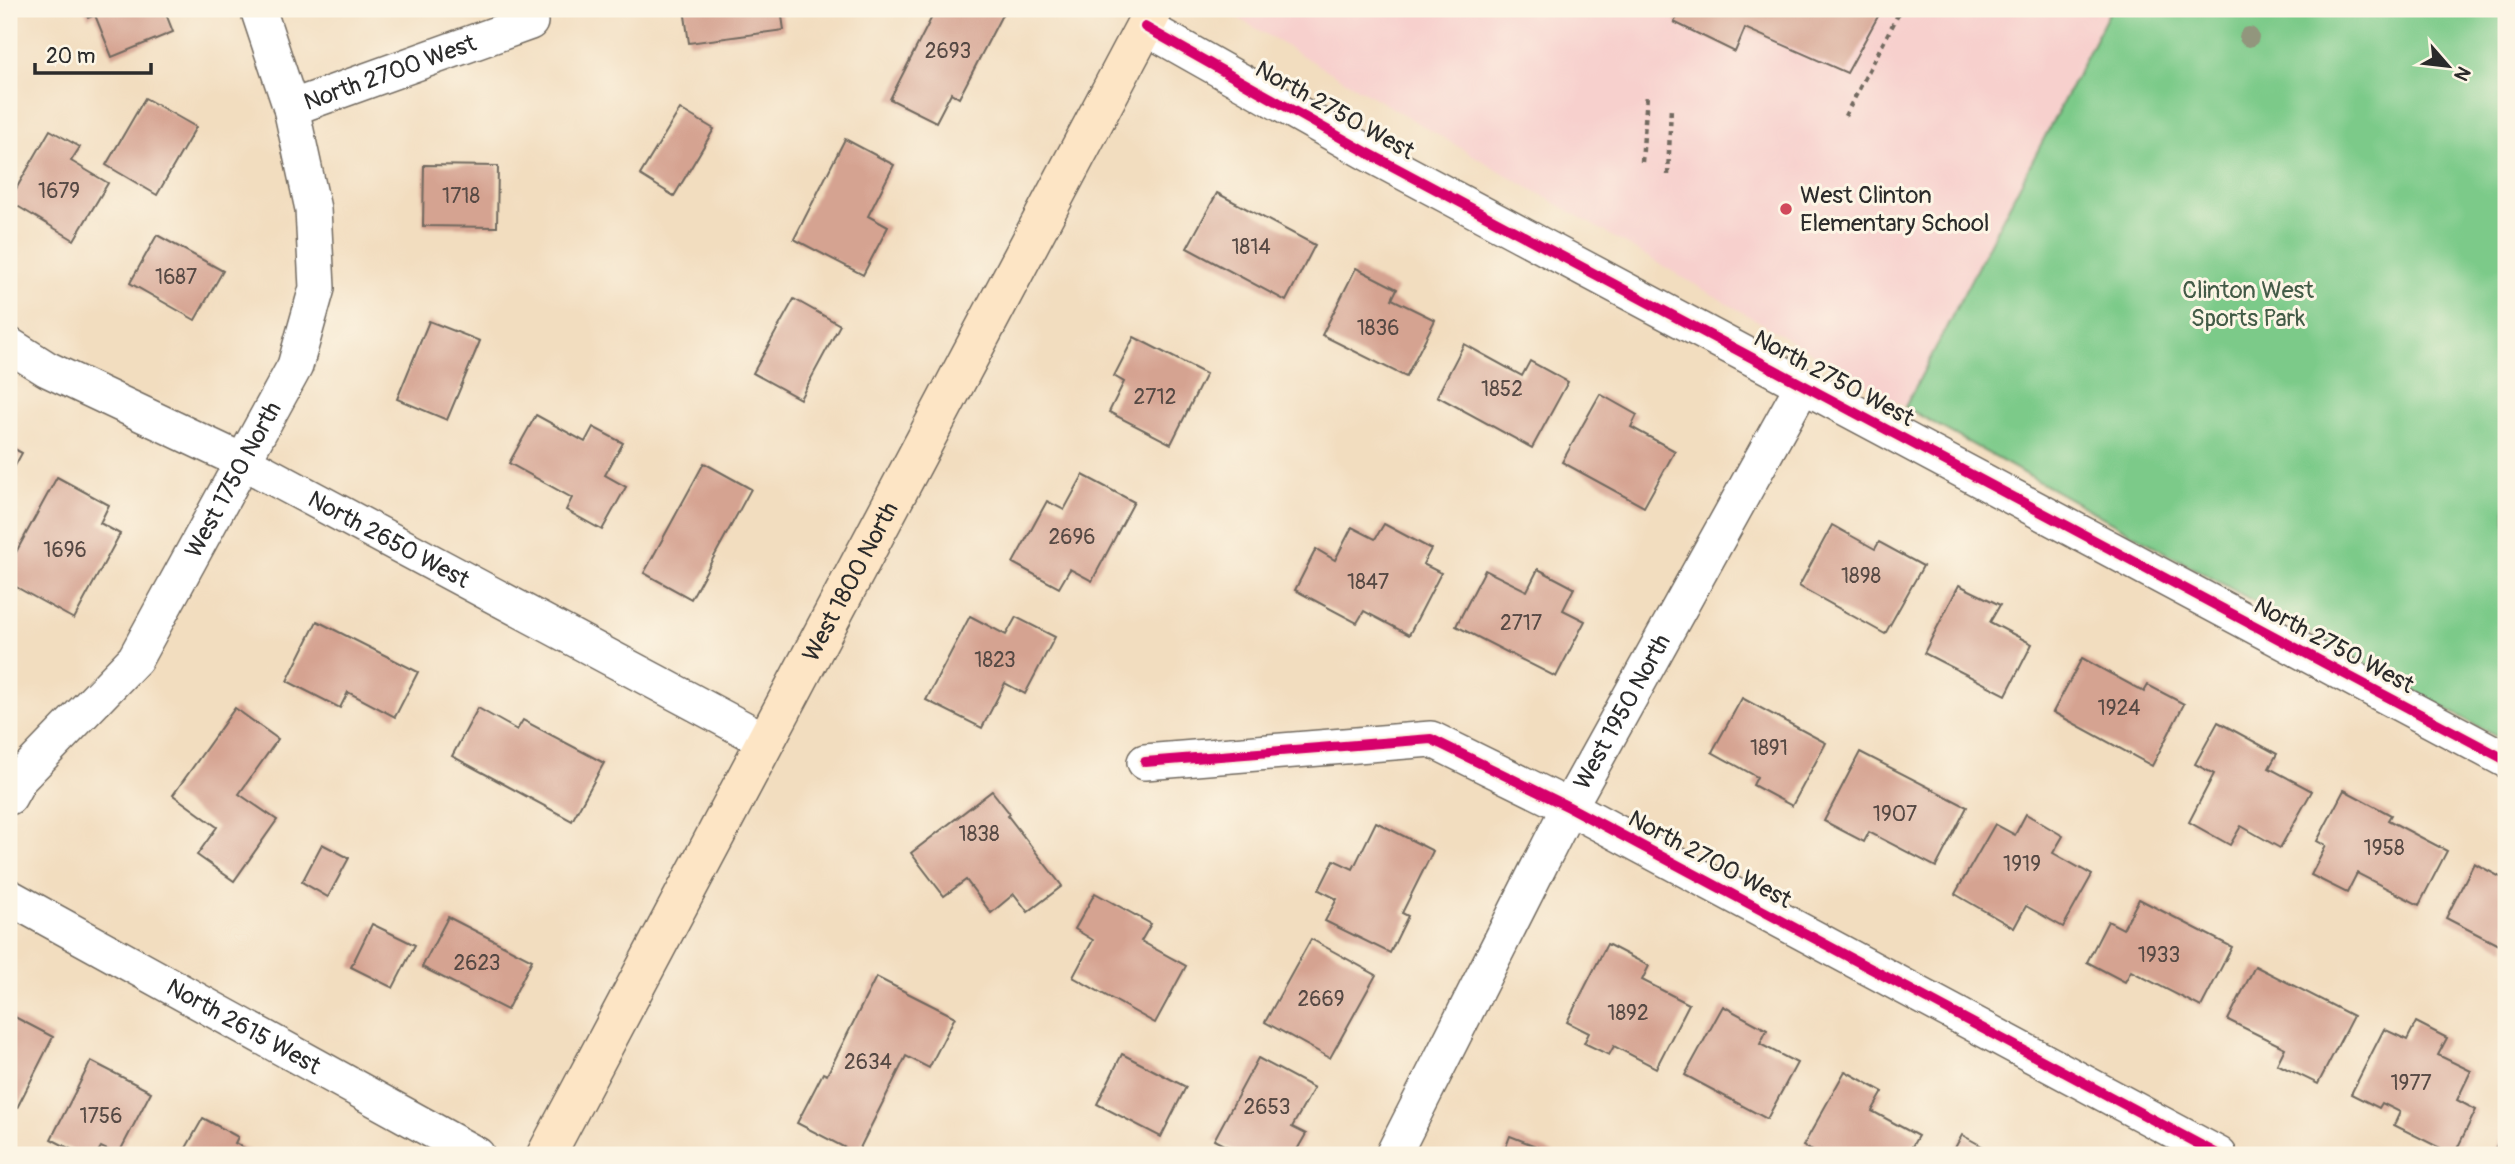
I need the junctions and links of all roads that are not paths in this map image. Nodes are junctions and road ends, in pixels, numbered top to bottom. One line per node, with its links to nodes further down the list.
1 (258, 9): 4 (street, West 1750 North)
2 (1149, 18): 6 (street, North 2750 West); 8 (main road, West 1800 North)
3 (530, 22): 4 (street, North 2700 West)
4 (291, 108): 7 (street, West 1750 North)
5 (9, 345): 7 (street, North 2650 West)
6 (1803, 386): 9 (street, North 2750 West); 12 (street, West 1950 North)
7 (244, 462): 8 (street, North 2650 West); 11 (street, West 1750 North)
8 (766, 741): 15 (main road, West 1800 North)
9 (2506, 760)
10 (1145, 762): 12 (street, North 2700 West)
11 (9, 797)
12 (1569, 807): 16 (street, West 1950 North); 17 (street, North 2700 West)
13 (9, 897): 14 (street, North 2615 West)
14 (477, 1155)
15 (546, 1155)
16 (1393, 1155)
17 (2219, 1155)

